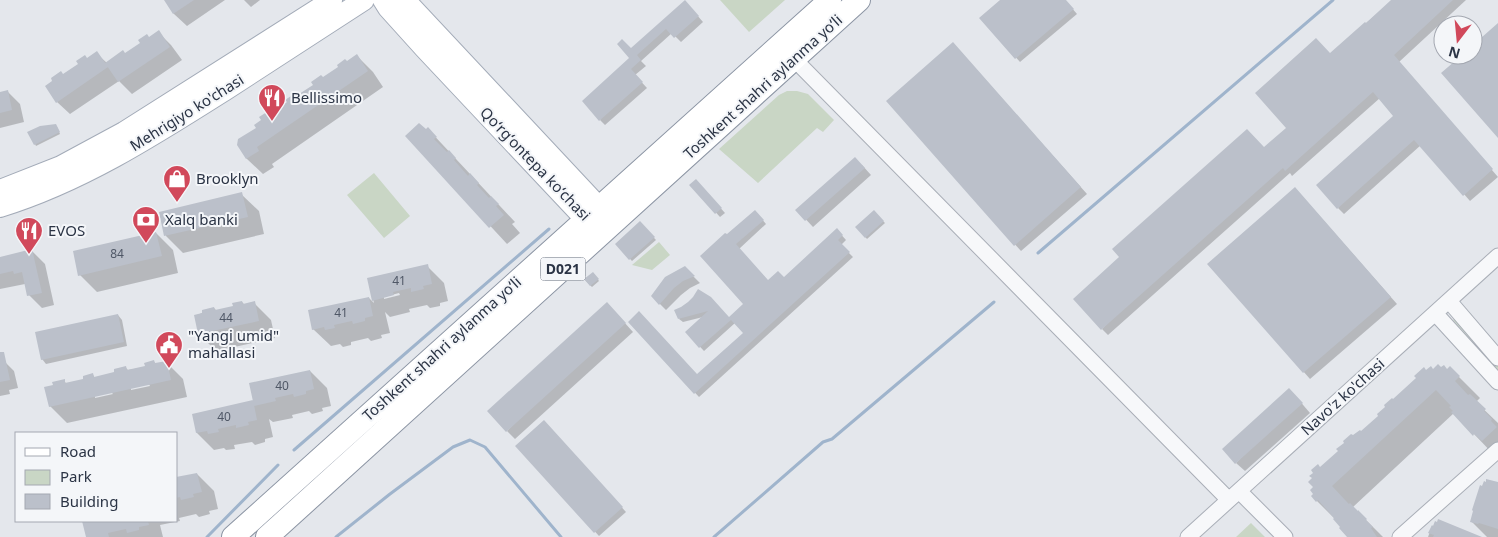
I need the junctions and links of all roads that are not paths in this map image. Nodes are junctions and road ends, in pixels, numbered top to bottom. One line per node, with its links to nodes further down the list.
1 (332, 0): 8 (main road, Mehrigiyo ko'chasi)
2 (364, 0): 9 (main road, Mehrigiyo ko'chasi)
3 (383, 0): 10 (main road, Qoʻrgʻontepa koʻchasi)
4 (405, 0): 10 (main road, Qoʻrgʻontepa koʻchasi)
5 (830, 0): 10 (highway, Toshkent shahri aylanma yoʻli / D021)
6 (859, 0): 7 (highway, Toshkent shahri aylanma yoʻli / D021)
7 (794, 59): 11 (highway, Toshkent shahri aylanma yoʻli / D021); 20 (street)
8 (0, 190)
9 (0, 207)
10 (592, 213): 11 (main road, Qoʻrgʻontepa koʻchasi); 18 (highway, Toshkent shahri aylanma yoʻli / D021)
11 (606, 229): 19 (highway, Toshkent shahri aylanma yoʻli / D021)
12 (1498, 256): 13 (street, Navo'z ko'chasi)
13 (1448, 301): 14 (street, Navo'z ko'chasi); 15 (street)
14 (1436, 313): 16 (street); 20 (street, Navo'z ko'chasi)
15 (1498, 358)
16 (1498, 382)
17 (1498, 450): 25 (street)
18 (300, 477): 19 (highway); 21 (highway, Toshkent shahri aylanma yoʻli / D021)
19 (315, 494): 22 (highway, Toshkent shahri aylanma yoʻli / D021)
20 (1234, 496): 23 (street, Navo'z ko'chasi); 24 (street)
21 (233, 537)
22 (267, 537)
23 (1188, 537)
24 (1285, 537)
25 (1400, 537)

